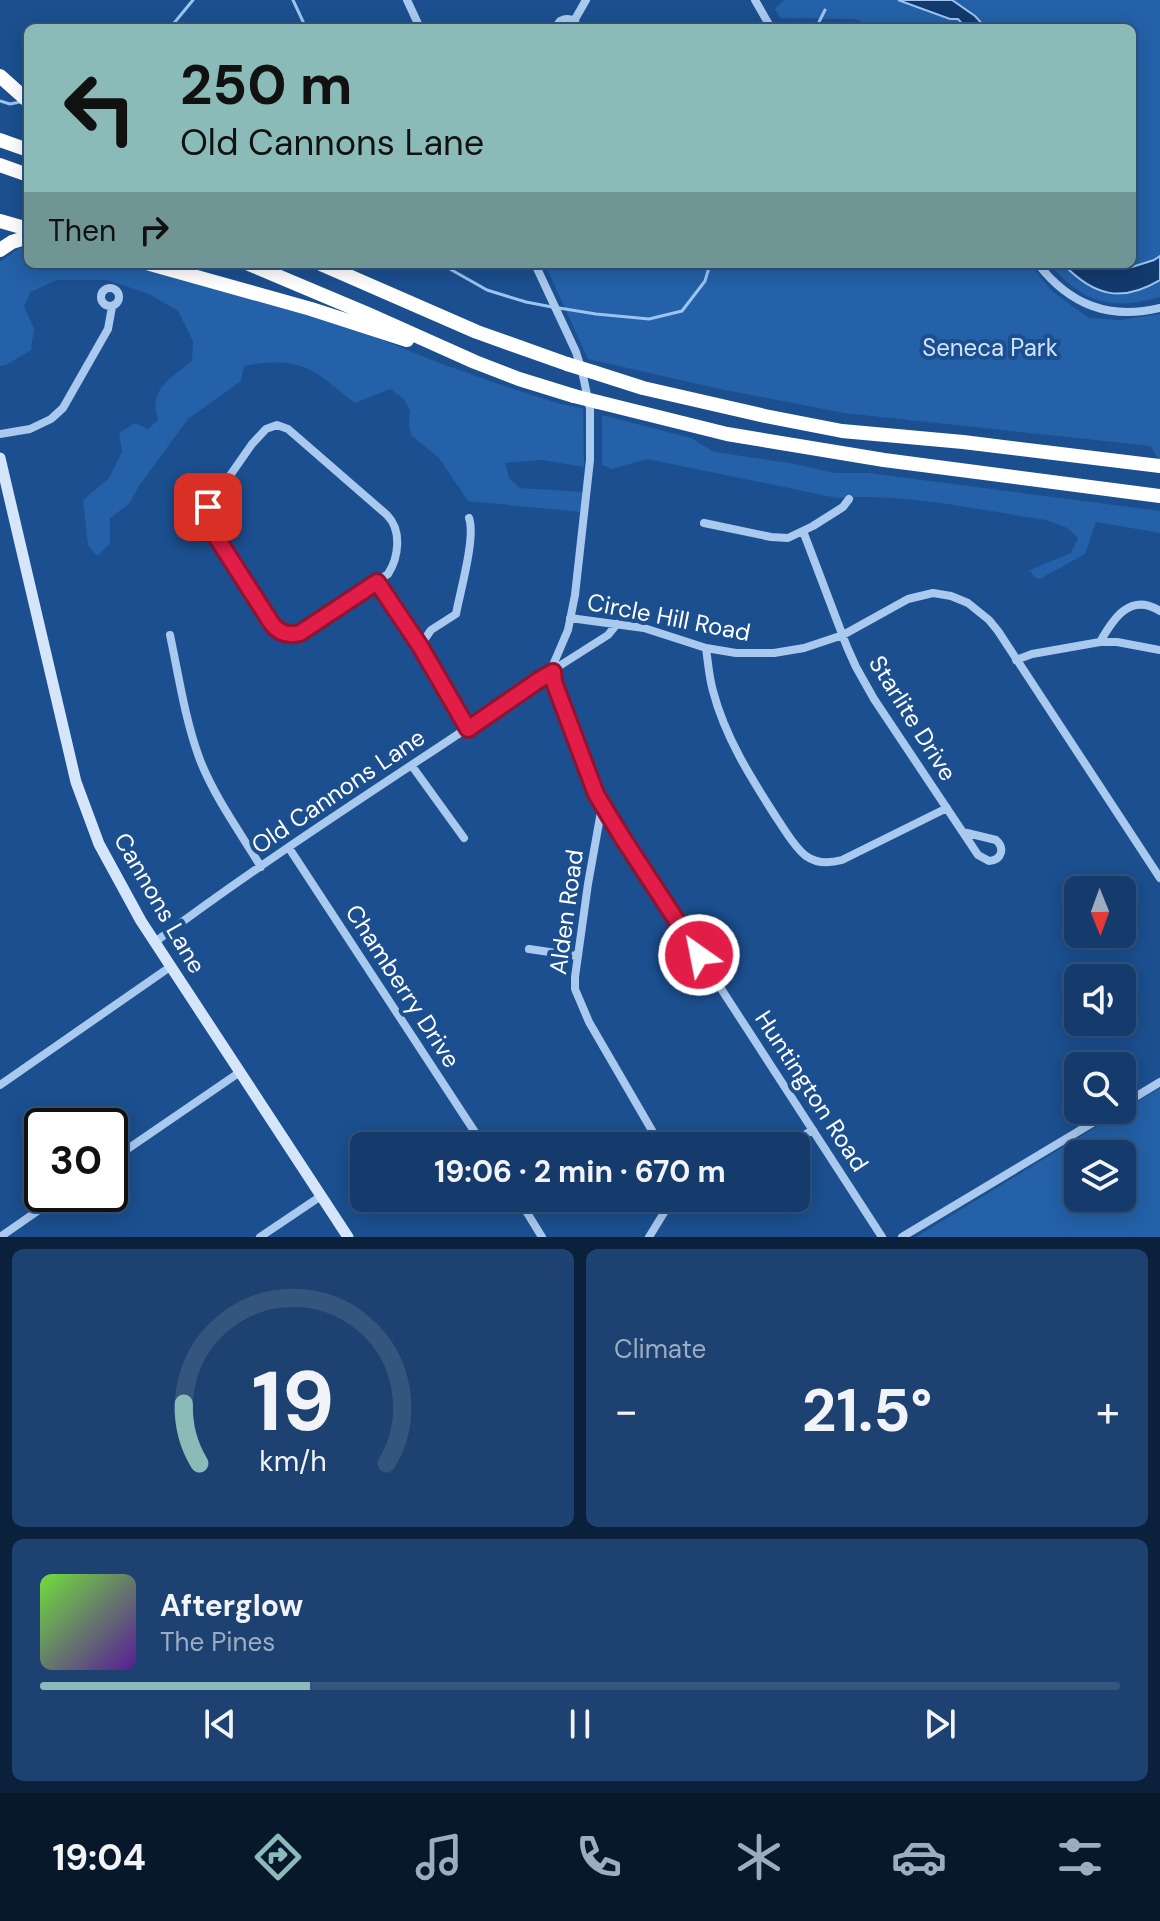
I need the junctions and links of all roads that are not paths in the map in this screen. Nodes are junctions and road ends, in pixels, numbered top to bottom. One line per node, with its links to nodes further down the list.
1 (407, 0): 4 (street)
2 (586, 0): 5 (street)
3 (755, 0): 6 (street)
4 (418, 24)
5 (576, 24)
6 (769, 24)
7 (1, 76): 8 (highway)
8 (24, 97)
9 (0, 140): 10 (highway)
10 (24, 149)
11 (0, 165): 12 (highway)
12 (24, 174)
13 (0, 221): 14 (highway)
14 (24, 228)
15 (24, 238): 16 (highway)
16 (0, 250)
17 (164, 268): 24 (highway)
18 (258, 268): 24 (highway)
19 (330, 268): 27 (highway, bridge)
20 (540, 268): 35 (street)
21 (1042, 268): 23 (street)
22 (112, 307): 25 (street)
23 (1160, 308)
24 (475, 362): 28 (highway, bridge)
25 (0, 434)
26 (0, 458): 54 (main road, Cannons Lane)
27 (1160, 466)
28 (1160, 496)
29 (849, 499): 32 (street)
30 (469, 518): 40 (street)
31 (704, 523): 32 (street)
32 (803, 531): 38 (street, Starlite Drive)
33 (377, 582): 33 (street); 40 (street)
34 (1160, 611): 39 (street)
35 (570, 618): 36 (street, Circle Hill Road); 44 (street)
36 (617, 624): 41 (street, Circle Hill Road); 44 (street, Old Cannons Lane)
37 (170, 635): 52 (street)
38 (843, 635): 41 (street, Circle Hill Road); 43 (street, Circle Hill Road); 48 (street, Starlite Drive)
39 (1100, 642): 42 (street); 43 (street)
40 (420, 646): 45 (street)
41 (706, 648): 48 (street)
42 (1160, 650)
43 (1016, 660): 53 (street, Circle Hill Road)
44 (553, 671): 45 (street, Old Cannons Lane); 47 (street, Huntington Road)
45 (468, 729): 46 (street, Old Cannons Lane)
46 (412, 766): 50 (street); 51 (street, Old Cannons Lane)
47 (602, 805): 56 (street, Alden Road); 63 (street, Huntington Road)
48 (947, 808): 49 (street, Starlite Drive)
49 (963, 832): 49 (street, Starlite Drive)
50 (464, 838)
51 (289, 848): 52 (street, Old Cannons Lane); 64 (street, Chamberry Drive)
52 (261, 867): 54 (street, Old Cannons Lane)
53 (1160, 878)
54 (155, 942): 57 (main road, Cannons Lane)
55 (529, 949): 56 (street)
56 (577, 956): 65 (street, Alden Road)
57 (170, 967): 58 (main road, Cannons Lane); 60 (street)
58 (240, 1072): 67 (street); 68 (main road, Cannons Lane)
59 (1160, 1082): 61 (street)
60 (0, 1085)
61 (1136, 1097)
62 (1091, 1124): 78 (street)
63 (813, 1130): 66 (street); 77 (street, Huntington Road)
64 (475, 1132)
65 (653, 1132)
66 (809, 1132)
67 (128, 1149)
68 (321, 1196): 73 (street); 74 (main road, Cannons Lane)
69 (36, 1212): 72 (street)
70 (527, 1212): 75 (street)
71 (664, 1212): 76 (street)
72 (0, 1237)
73 (260, 1237)
74 (348, 1237)
75 (542, 1237)
76 (649, 1237)
77 (882, 1237)
78 (902, 1237)

